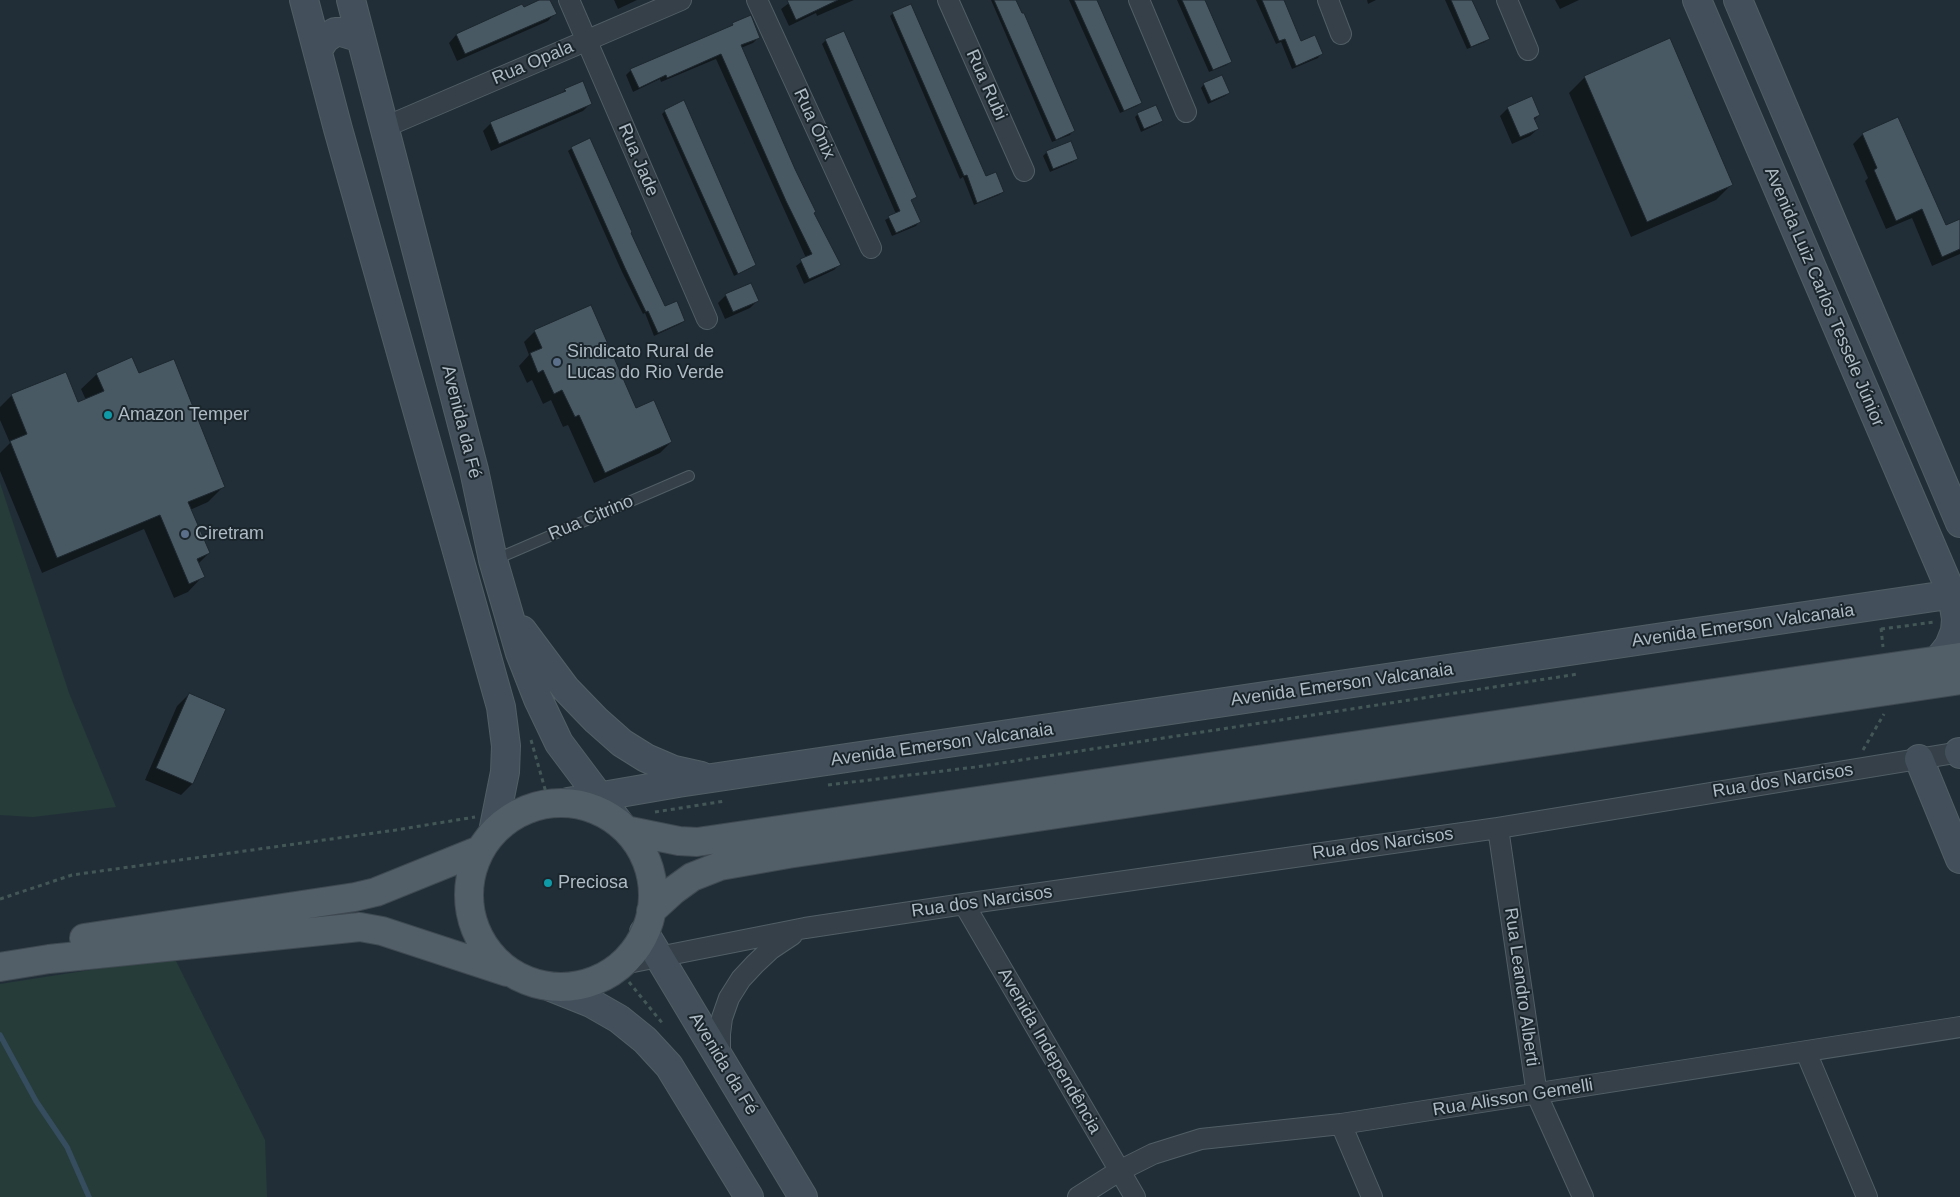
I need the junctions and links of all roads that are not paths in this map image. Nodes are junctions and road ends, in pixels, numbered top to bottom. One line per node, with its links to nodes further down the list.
1 (304, 0): 15 (street, Avenida da Fé)
2 (351, 0): 13 (street, Avenida da Fé)
3 (569, 0): 14 (street, Rua Jade)
4 (681, 0): 14 (street, Rua Opala)
5 (757, 0): 22 (street, Rua Ónix)
6 (948, 0): 19 (street, Rua Rubi)
7 (1138, 0): 17 (street)
8 (1328, 0): 12 (street)
9 (1507, 0): 16 (street)
10 (1697, 0): 27 (street, Avenida Luiz Carlos Tessele Júnior)
11 (1738, 0): 25 (street, Avenida Luiz Carlos Tessele Júnior)
12 (1341, 34)
13 (361, 38): 15 (street); 18 (street, Avenida da Fé)
14 (586, 41): 18 (street, Rua Opala); 23 (street, Rua Jade)
15 (318, 50): 21 (street, Avenida da Fé)
16 (1528, 50)
17 (1186, 112)
18 (385, 127): 20 (street, Avenida da Fé)
19 (1024, 171)
20 (412, 234): 21 (street); 26 (street, Avenida da Fé)
21 (372, 246): 38 (street, Avenida da Fé)
22 (871, 248)
23 (707, 320)
24 (689, 476): 26 (lane, Rua Citrino)
25 (1960, 522)
26 (493, 560): 28 (street, Avenida da Fé)
27 (1956, 602): 29 (street); 33 (street, Avenida Emerson Valcanaia)
28 (506, 608): 33 (street); 34 (street, Avenida da Fé)
29 (1949, 659): 36 (main road)
30 (1960, 680): 41 (main road)
31 (1960, 753): 32 (street, Rua dos Narcisos)
32 (1919, 759): 37 (street, Rua dos Narcisos); 39 (street)
33 (727, 788): 34 (street)
34 (600, 796): 35 (street); 36 (street, Avenida da Fé)
35 (568, 802): 36 (main road); 38 (main road)
36 (632, 822): 41 (main road)
37 (1498, 828): 40 (street, Rua dos Narcisos); 52 (street, Rua Leandro Alberti)
38 (490, 833): 43 (main road); 47 (main road)
39 (1960, 859)
40 (964, 904): 42 (street, Rua dos Narcisos); 54 (street, Avenida Independência)
41 (648, 922): 44 (street, Avenida da Fé); 45 (main road)
42 (805, 928): 44 (street, Rua dos Narcisos); 51 (street, Rua dos Narcisos)
43 (0, 950)
44 (659, 957): 45 (street, Rua dos Narcisos); 51 (street, Avenida da Fé)
45 (622, 964): 48 (main road)
46 (0, 967): 47 (main road)
47 (510, 973): 48 (main road)
48 (551, 987): 55 (street)
49 (1960, 1027): 50 (street, Rua Alisson Gemelli)
50 (1806, 1052): 52 (street, Rua Alisson Gemelli); 61 (street)
51 (720, 1059): 56 (street, Avenida da Fé)
52 (1537, 1095): 53 (street, Rua Alisson Gemelli); 60 (street, Rua Leandro Alberti)
53 (1341, 1124): 54 (street, Rua Alisson Gemelli); 59 (street)
54 (1119, 1171): 57 (street, Rua Alisson Gemelli); 58 (street, Avenida Independência)
55 (749, 1197)
56 (803, 1197)
57 (1078, 1197)
58 (1135, 1197)
59 (1372, 1197)
60 (1583, 1197)
61 (1867, 1197)

